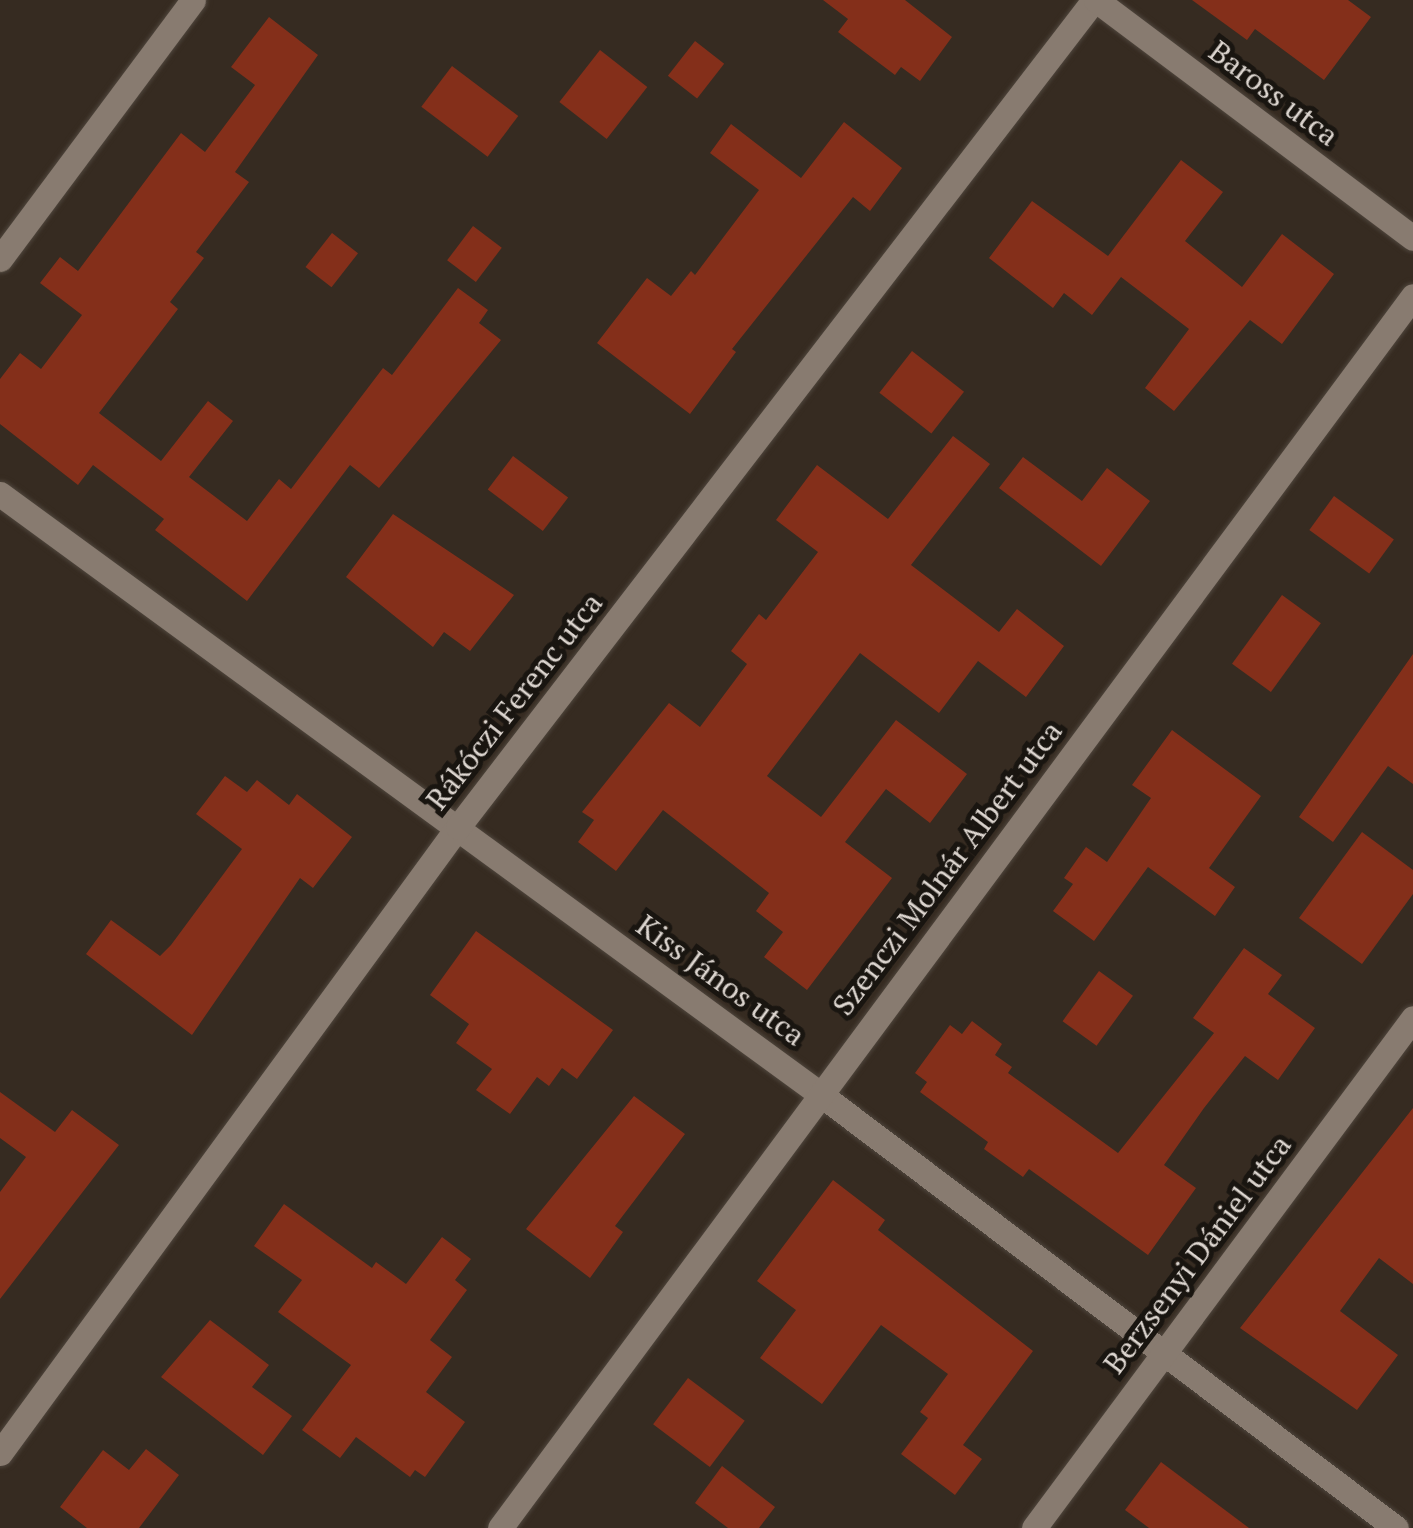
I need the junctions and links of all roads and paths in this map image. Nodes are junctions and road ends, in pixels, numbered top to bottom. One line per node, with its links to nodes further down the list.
1 (192, 0): 4 (street)
2 (1095, 0): 3 (street, Baross utca); 7 (street, Rákóczi Ferenc utca)
3 (1413, 238)
4 (0, 259)
5 (1413, 296): 9 (street, Szenczi Molnár Albert utca)
6 (0, 494): 7 (street, Kiss János utca)
7 (458, 827): 9 (street, Kiss János utca); 11 (street, Rákóczi Ferenc utca)
8 (1413, 1018): 10 (street, Berzsenyi Dániel utca)
9 (820, 1094): 10 (street, Kiss János utca); 12 (street, Szenczi Molnár Albert utca)
10 (1164, 1353): 13 (street, Berzsenyi Dániel utca); 14 (street, Kiss János utca)
11 (3, 1441)
12 (500, 1528)
13 (1034, 1528)
14 (1396, 1528)

